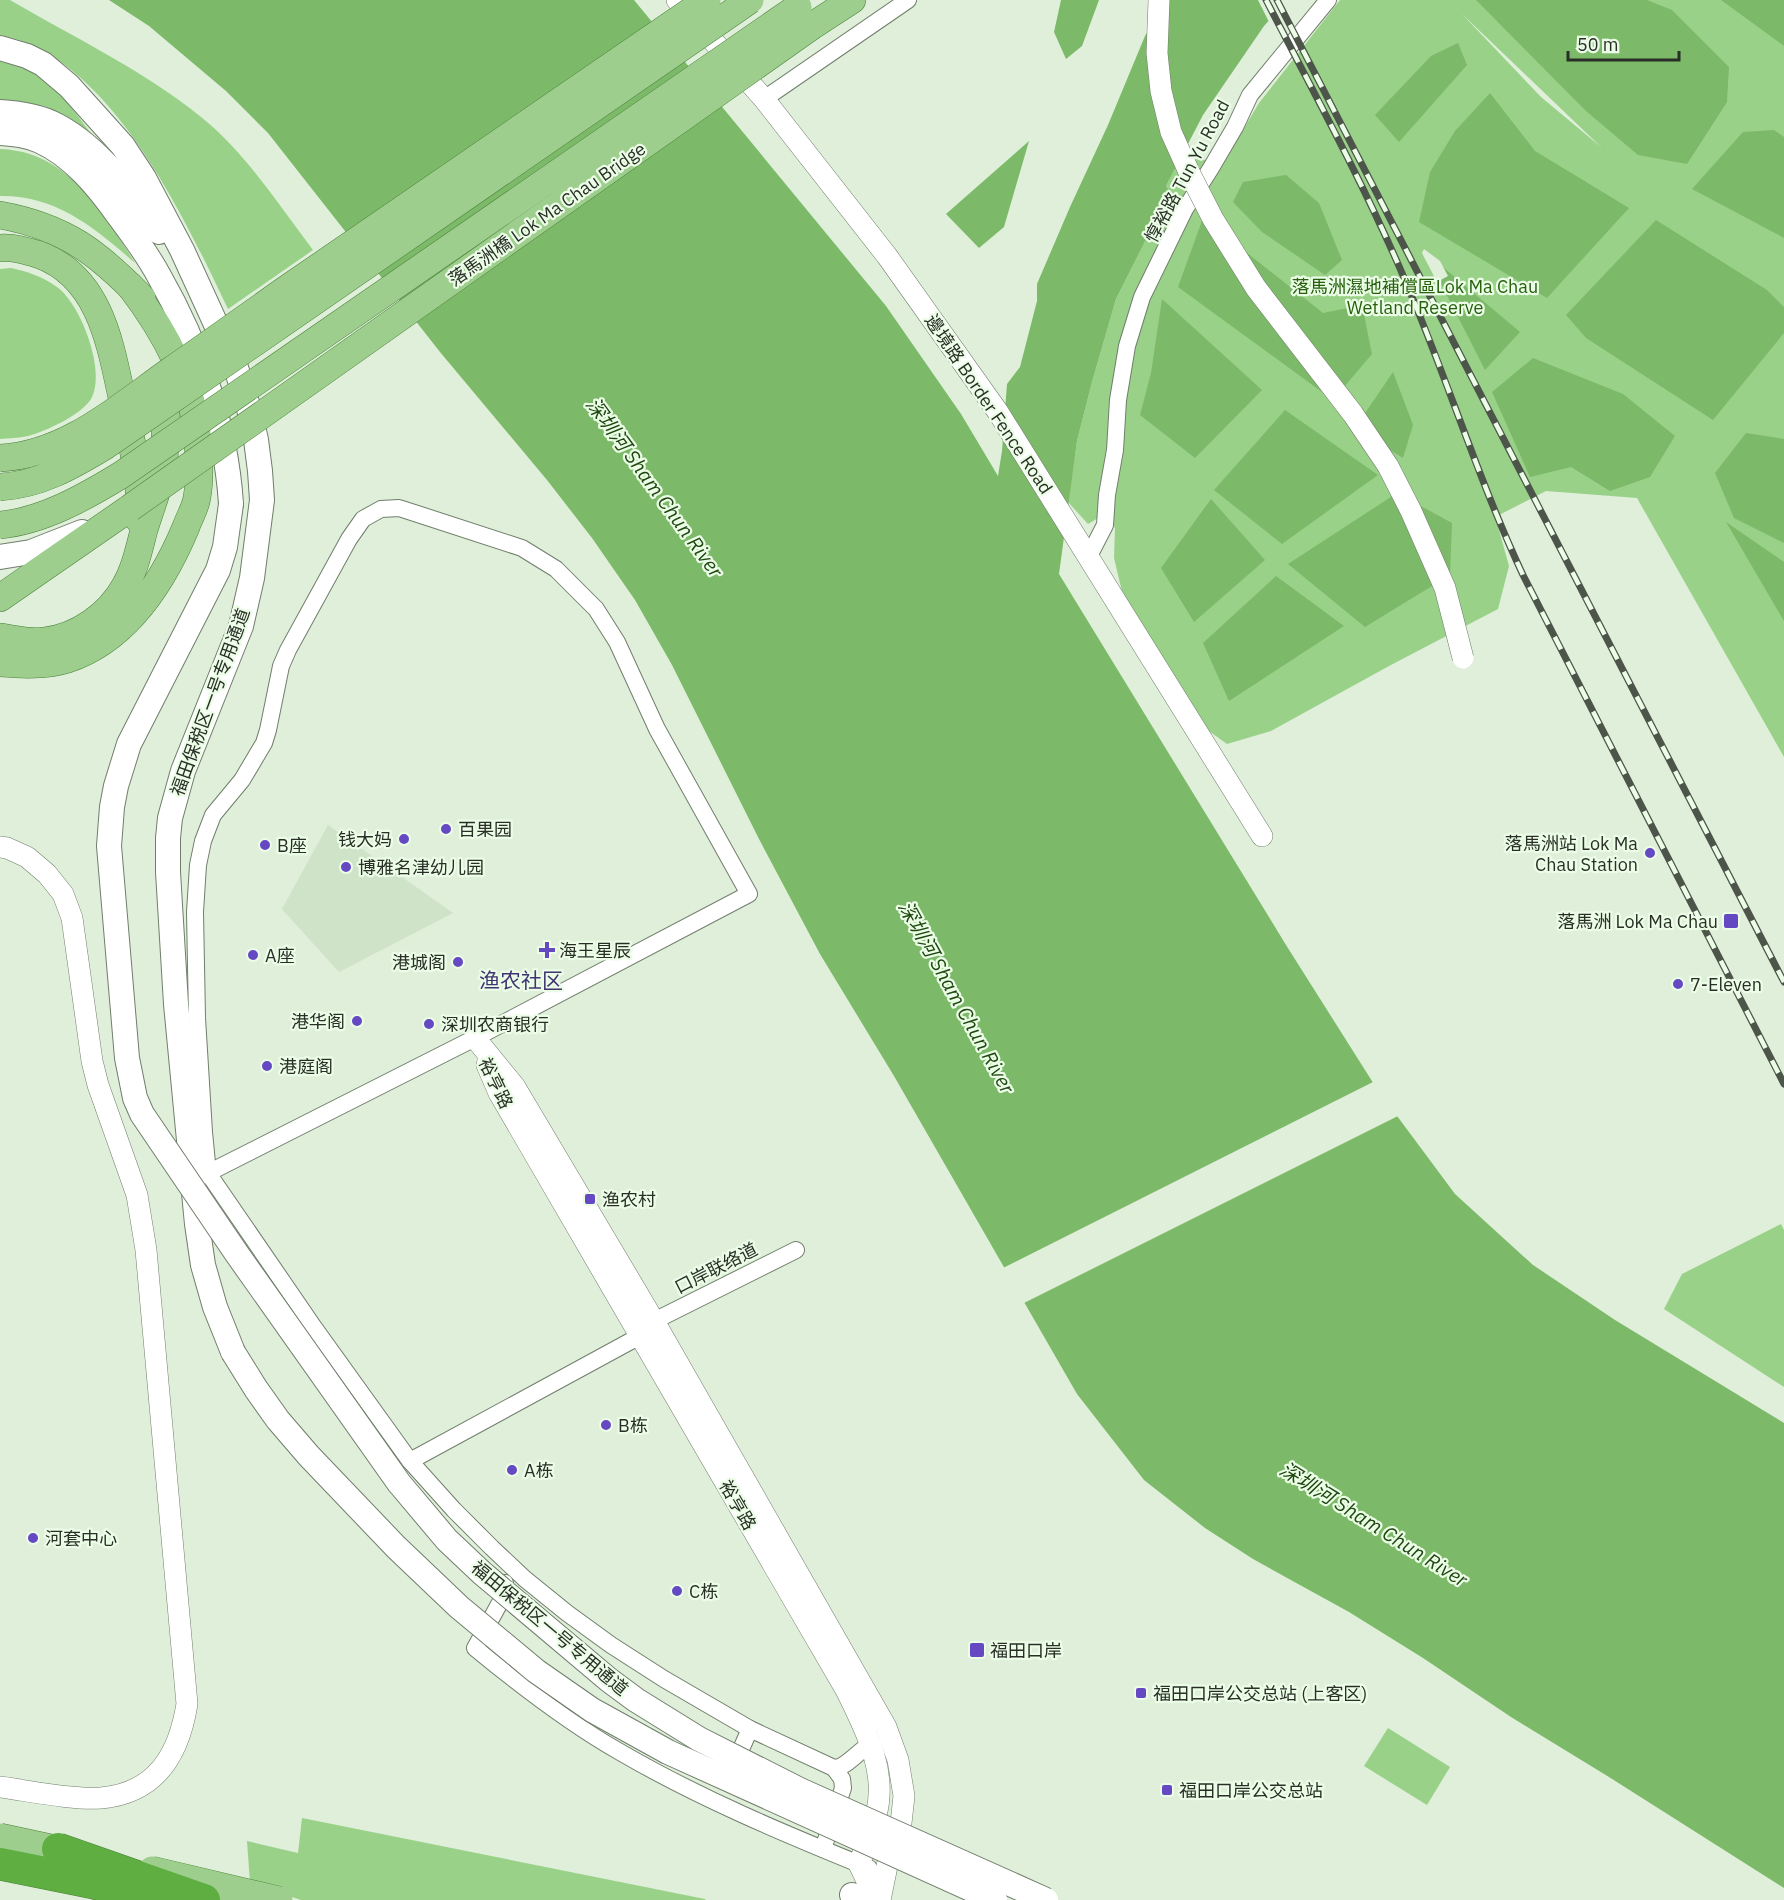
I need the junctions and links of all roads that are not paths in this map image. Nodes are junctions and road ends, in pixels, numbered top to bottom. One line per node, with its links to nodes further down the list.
1 (677, 0): 10 (street, 邊境路 Border Fence Road)
2 (707, 0): 16 (main road, bridge)
3 (750, 0): 16 (main road, bridge)
4 (852, 0): 8 (main road)
5 (908, 0): 10 (street)
6 (1159, 0): 27 (street, bridge)
7 (1328, 0): 22 (street, 惇裕路 Tun Yu Road)
8 (806, 11): 20 (main road, 落馬洲橋 Lok Ma Chau Bridge, bridge); 21 (main road, 落馬洲橋 Lok Ma Chau Bridge, bridge)
9 (0, 48): 16 (main road, 福田保税区一号专用通道)
10 (764, 99): 22 (street, 邊境路 Border Fence Road)
11 (0, 112): 16 (main road)
12 (0, 133): 17 (main road, 福田保税区一号专用通道)
13 (0, 215): 15 (main road)
14 (0, 248): 24 (main road)
15 (130, 286): 17 (main road); 24 (main road); 28 (main road)
16 (229, 330): 18 (main road, bridge); 19 (main road, bridge); 53 (main road, 福田保税区一号专用通道, bridge)
17 (205, 380): 54 (main road, 福田保税区一号专用通道, bridge)
18 (0, 458)
19 (0, 487)
20 (130, 508): 23 (main road); 25 (main road, 落馬洲橋 Lok Ma Chau Bridge)
21 (0, 525)
22 (1089, 556): 29 (street, 邊境路 Border Fence Road)
23 (0, 557)
24 (134, 566): 26 (main road)
25 (0, 598)
26 (0, 637)
27 (1463, 658)
28 (0, 663)
29 (1262, 836)
30 (0, 847): 40 (street)
31 (476, 1038): 32 (street); 32 (street); 34 (street, 裕亨路)
32 (208, 1173): 35 (street)
33 (796, 1250): 34 (street, 口岸联络道)
34 (647, 1329): 35 (street, 口岸联络道); 38 (street, 裕亨路); 47 (street, 裕亨路)
35 (410, 1461): 36 (street)
36 (492, 1548): 37 (street); 41 (street)
37 (750, 1729): 39 (street); 41 (street)
38 (871, 1744): 39 (street); 46 (street, 裕亨路)
39 (834, 1768): 44 (street)
40 (0, 1787)
41 (718, 1803): 44 (street)
42 (0, 1837): 43 (main road, bridge)
43 (58, 1849): 50 (highway, bridge); 51 (main road, bridge)
44 (823, 1849): 46 (street)
45 (0, 1864): 49 (highway, bridge)
46 (859, 1864): 47 (street); 48 (street); 52 (street, 裕亨路)
47 (885, 1875): 52 (street, 裕亨路)
48 (856, 1898)
49 (164, 1900)
50 (204, 1900)
51 (279, 1900)
52 (878, 1900)
53 (995, 1900)
54 (1046, 1900)

